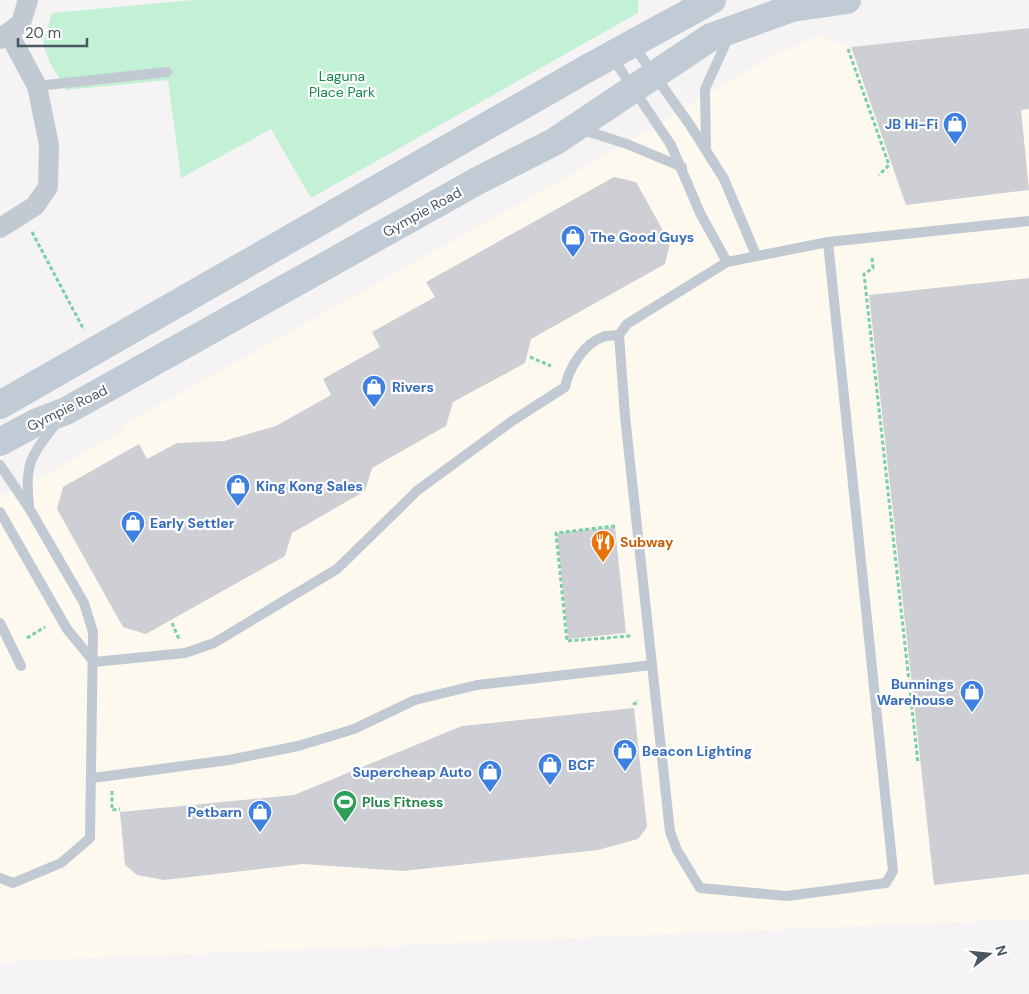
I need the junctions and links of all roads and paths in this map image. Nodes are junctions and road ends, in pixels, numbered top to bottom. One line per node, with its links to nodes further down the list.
1 (28, 0): 5 (street)
2 (712, 0): 7 (main road)
3 (842, 0): 4 (main road, Gympie Road)
4 (732, 28): 9 (main road, Gympie Road); 12 (lane)
5 (4, 36): 10 (street)
6 (848, 49): 14 (path)
7 (622, 50): 9 (lane); 9 (lane); 26 (main road)
8 (167, 72): 10 (lane)
9 (644, 81): 11 (main road, Gympie Road); 12 (lane); 13 (lane)
10 (37, 86): 15 (street)
11 (577, 128): 13 (lane); 27 (main road, Gympie Road)
12 (706, 150): 19 (lane)
13 (682, 167): 21 (lane)
14 (879, 175)
15 (22, 216): 17 (street); 22 (path)
16 (1029, 221): 18 (lane)
17 (0, 228)
18 (828, 242): 19 (lane); 42 (lane)
19 (756, 255): 21 (lane)
20 (872, 258): 46 (path)
21 (727, 262): 23 (lane)
22 (85, 330)
23 (620, 335): 41 (lane); 42 (lane)
24 (530, 357): 25 (path)
25 (551, 366)
26 (0, 405)
27 (66, 411): 28 (main road, Gympie Road); 30 (lane)
28 (0, 442)
29 (0, 465): 30 (lane)
30 (29, 508): 41 (lane)
31 (0, 512): 34 (lane)
32 (615, 526): 40 (path)
33 (0, 528): 34 (lane)
34 (11, 531): 41 (lane)
35 (0, 623): 43 (lane)
36 (172, 623): 39 (path)
37 (45, 627): 38 (path)
38 (26, 638)
39 (180, 640)
40 (632, 644)
41 (94, 662): 47 (lane)
42 (652, 665): 47 (lane)
43 (21, 666)
44 (637, 695): 45 (path)
45 (633, 704)
46 (918, 763)
47 (92, 778): 50 (lane)
48 (112, 788): 49 (path)
49 (120, 809)
50 (0, 878)

